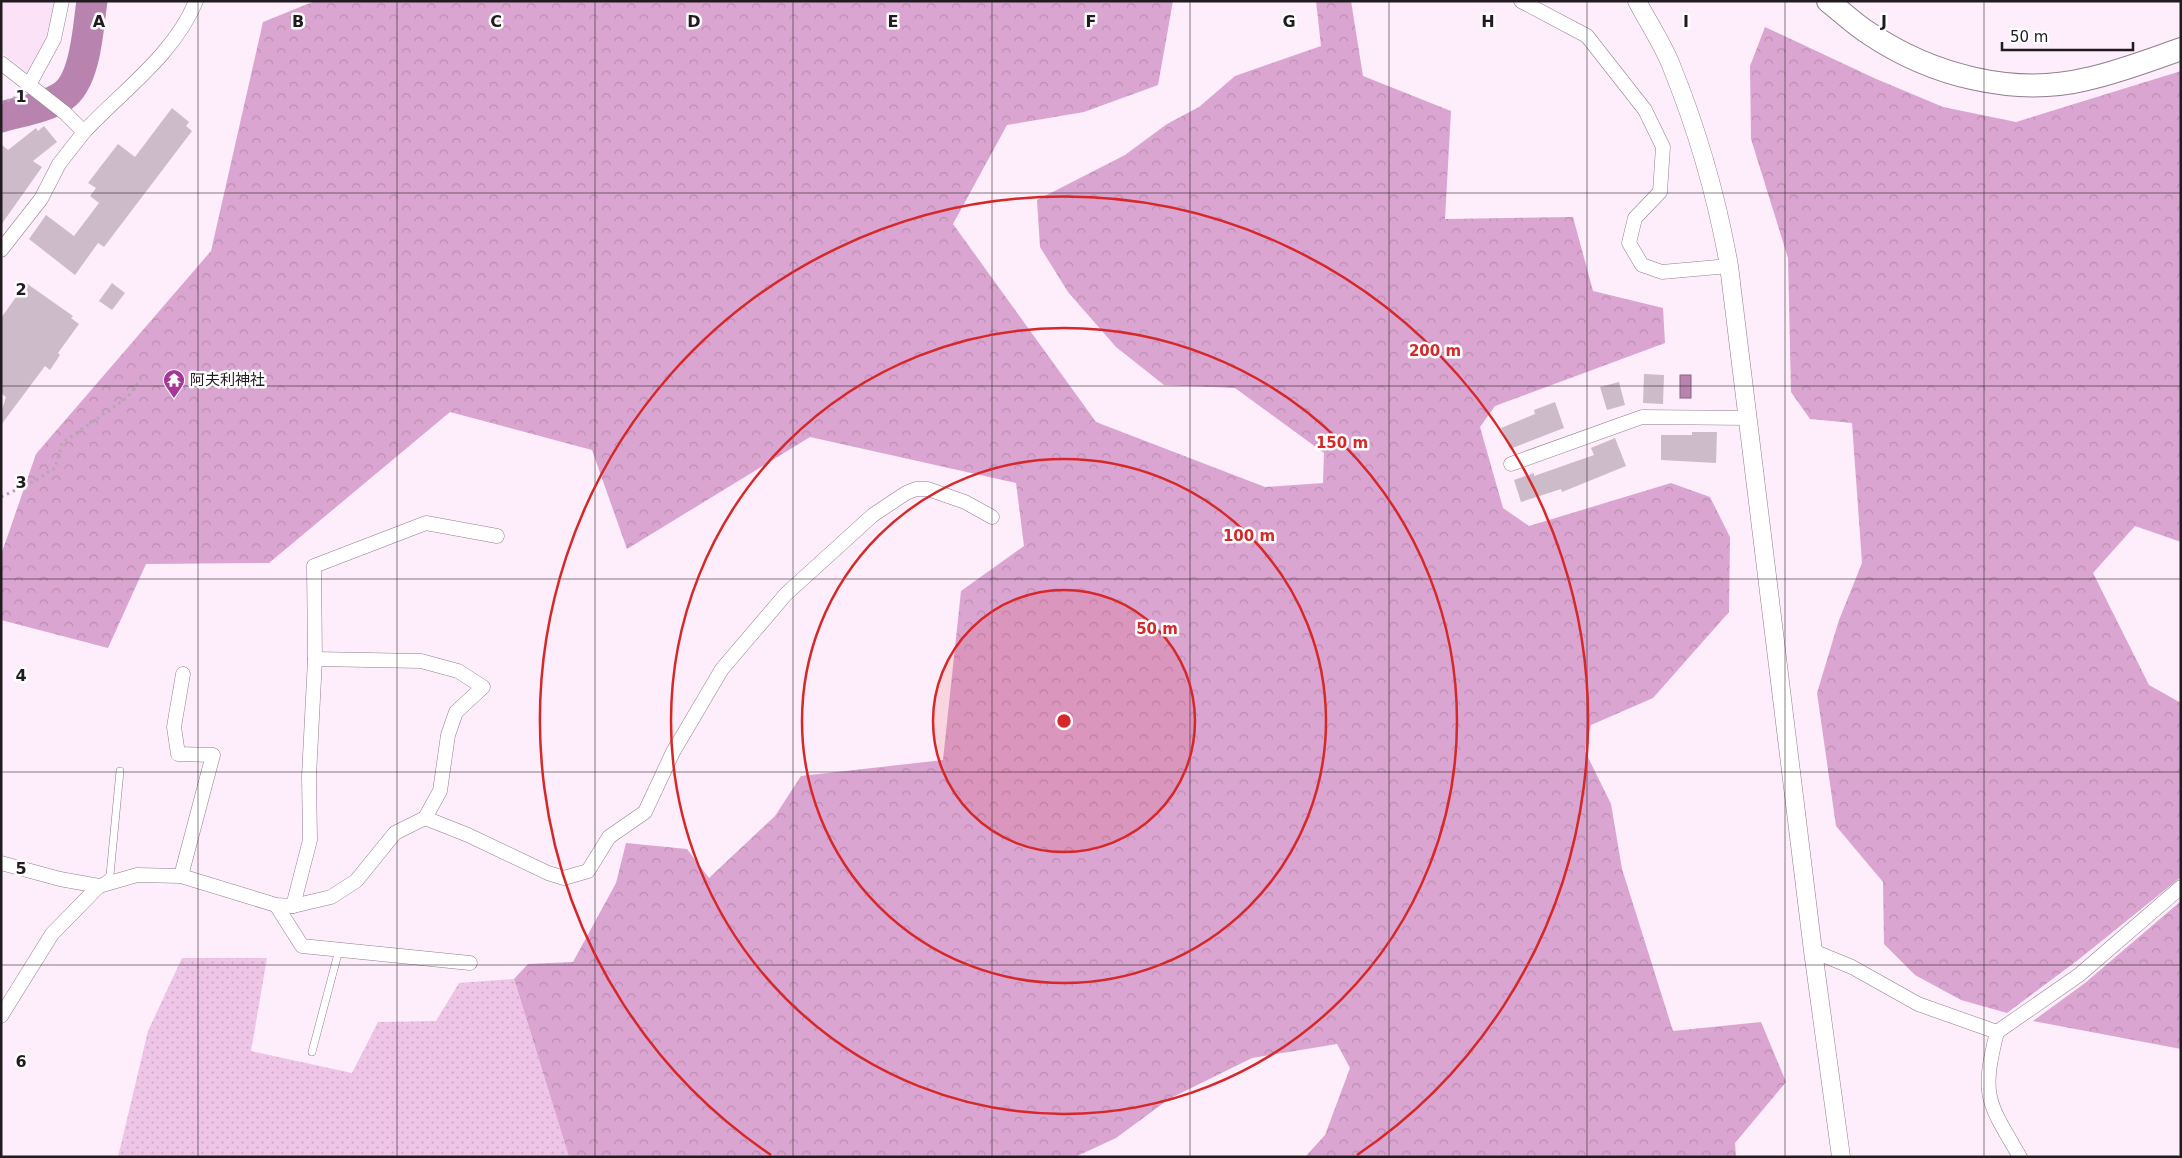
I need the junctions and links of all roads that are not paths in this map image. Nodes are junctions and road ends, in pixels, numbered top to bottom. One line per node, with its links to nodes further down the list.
1 (62, 1): 8 (street)
2 (196, 1): 9 (street)
3 (1521, 1): 11 (street)
4 (1637, 1): 11 (street)
5 (1828, 1): 6 (main road)
6 (2181, 49)
7 (1, 63): 8 (street)
8 (29, 85): 9 (street)
9 (84, 132): 10 (street)
10 (1, 250)
11 (1729, 266): 12 (street)
12 (1749, 418): 13 (street); 27 (street)
13 (1511, 464)
14 (992, 517): 19 (street)
15 (497, 536): 16 (street)
16 (315, 659): 19 (street); 25 (street)
17 (183, 674): 21 (street)
18 (120, 771): 22 (lane)
19 (425, 818): 25 (street)
20 (1, 863): 22 (street)
21 (181, 876): 22 (street); 24 (street)
22 (99, 886): 29 (street)
23 (2181, 887): 30 (street)
24 (276, 905): 25 (street); 26 (street)
25 (293, 906)
26 (340, 950): 28 (street); 31 (lane)
27 (1813, 952): 30 (street); 32 (street)
28 (470, 963)
29 (1, 1016)
30 (1997, 1032): 33 (street)
31 (312, 1052)
32 (1841, 1157)
33 (2020, 1157)

